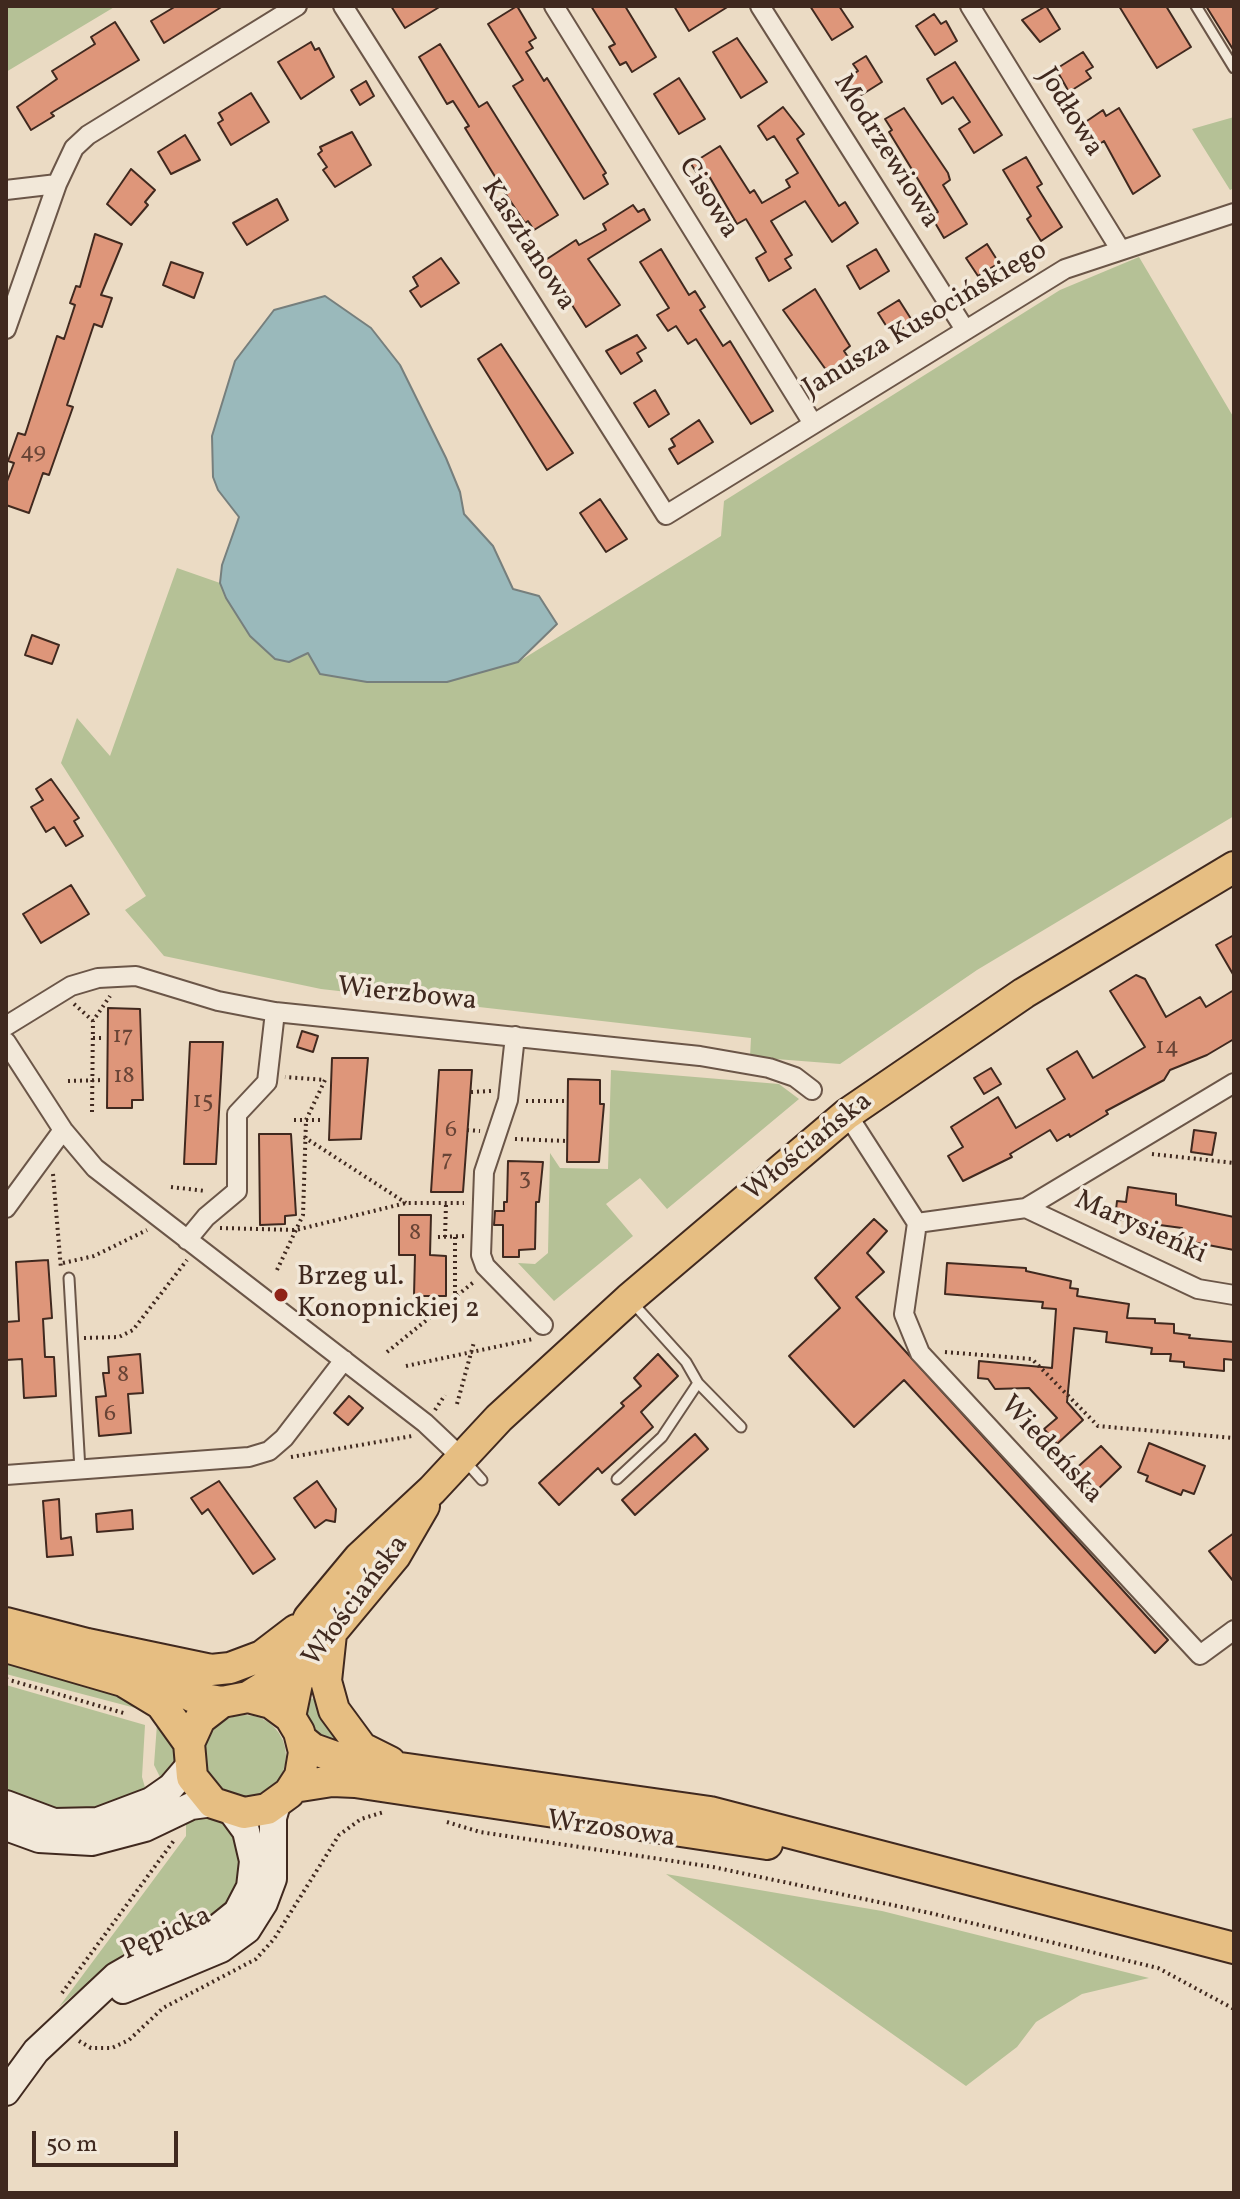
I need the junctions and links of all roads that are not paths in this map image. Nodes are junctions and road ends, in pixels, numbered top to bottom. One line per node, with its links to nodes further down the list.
1 (297, 6): 8 (street)
2 (343, 6): 15 (street, Kasztanowa)
3 (554, 6): 14 (street, Cisowa)
4 (760, 6): 12 (street, Modrzewiowa)
5 (970, 6): 11 (street, Jodłowa)
6 (1196, 6): 7 (lane)
7 (1234, 68)
8 (57, 184): 9 (street); 13 (street)
9 (6, 190)
10 (1234, 213): 11 (street, Janusza Kusocińskiego)
11 (1120, 249): 12 (street, Janusza Kusocińskiego)
12 (964, 328): 14 (street, Janusza Kusocińskiego)
13 (6, 329)
14 (812, 422): 15 (street, Janusza Kusocińskiego)
15 (666, 515)
16 (1234, 867): 23 (main road, Włościańska)
17 (275, 1012): 18 (street, Wierzbowa); 19 (street, Wierzbowa); 28 (street)
18 (6, 1026)
19 (515, 1036): 22 (street, Wierzbowa); 32 (street)
20 (6, 1042): 24 (street)
21 (1234, 1083): 26 (street)
22 (812, 1090)
23 (847, 1114): 27 (street); 31 (main road, Włościańska)
24 (63, 1130): 25 (street); 28 (street)
25 (6, 1208)
26 (1026, 1208): 27 (street); 30 (street, Marysieńki)
27 (917, 1223): 43 (street, Wiedeńska)
28 (188, 1248): 33 (street)
29 (69, 1278): 37 (lane)
30 (1234, 1295)
31 (629, 1299): 34 (lane); 36 (main road, Włościańska)
32 (541, 1331)
33 (344, 1360): 36 (street); 37 (street)
34 (698, 1383): 35 (lane); 39 (lane)
35 (741, 1427)
36 (461, 1457): 40 (lane); 42 (main road, Włościańska)
37 (80, 1470): 38 (street)
38 (6, 1475)
39 (617, 1479)
40 (482, 1480)
41 (6, 1623): 44 (main road)
42 (320, 1624): 44 (main road); 46 (main road, Włościańska); 47 (main road, Włościańska); 49 (main road)
43 (1234, 1630)
44 (87, 1644): 46 (main road)
45 (6, 1647): 48 (main road)
46 (235, 1700): 47 (main road); 48 (main road)
47 (296, 1728): 49 (main road); 50 (main road)
48 (189, 1754): 51 (street); 52 (main road)
49 (403, 1767): 54 (main road)
50 (286, 1795): 52 (main road); 54 (main road); 56 (street, Pępicka)
51 (6, 1804)
52 (223, 1807): 53 (street); 56 (street, Pępicka)
53 (6, 1827)
54 (873, 1857): 55 (main road)
55 (1234, 1948)
56 (69, 2014): 57 (street, Pępicka)
57 (6, 2092)

